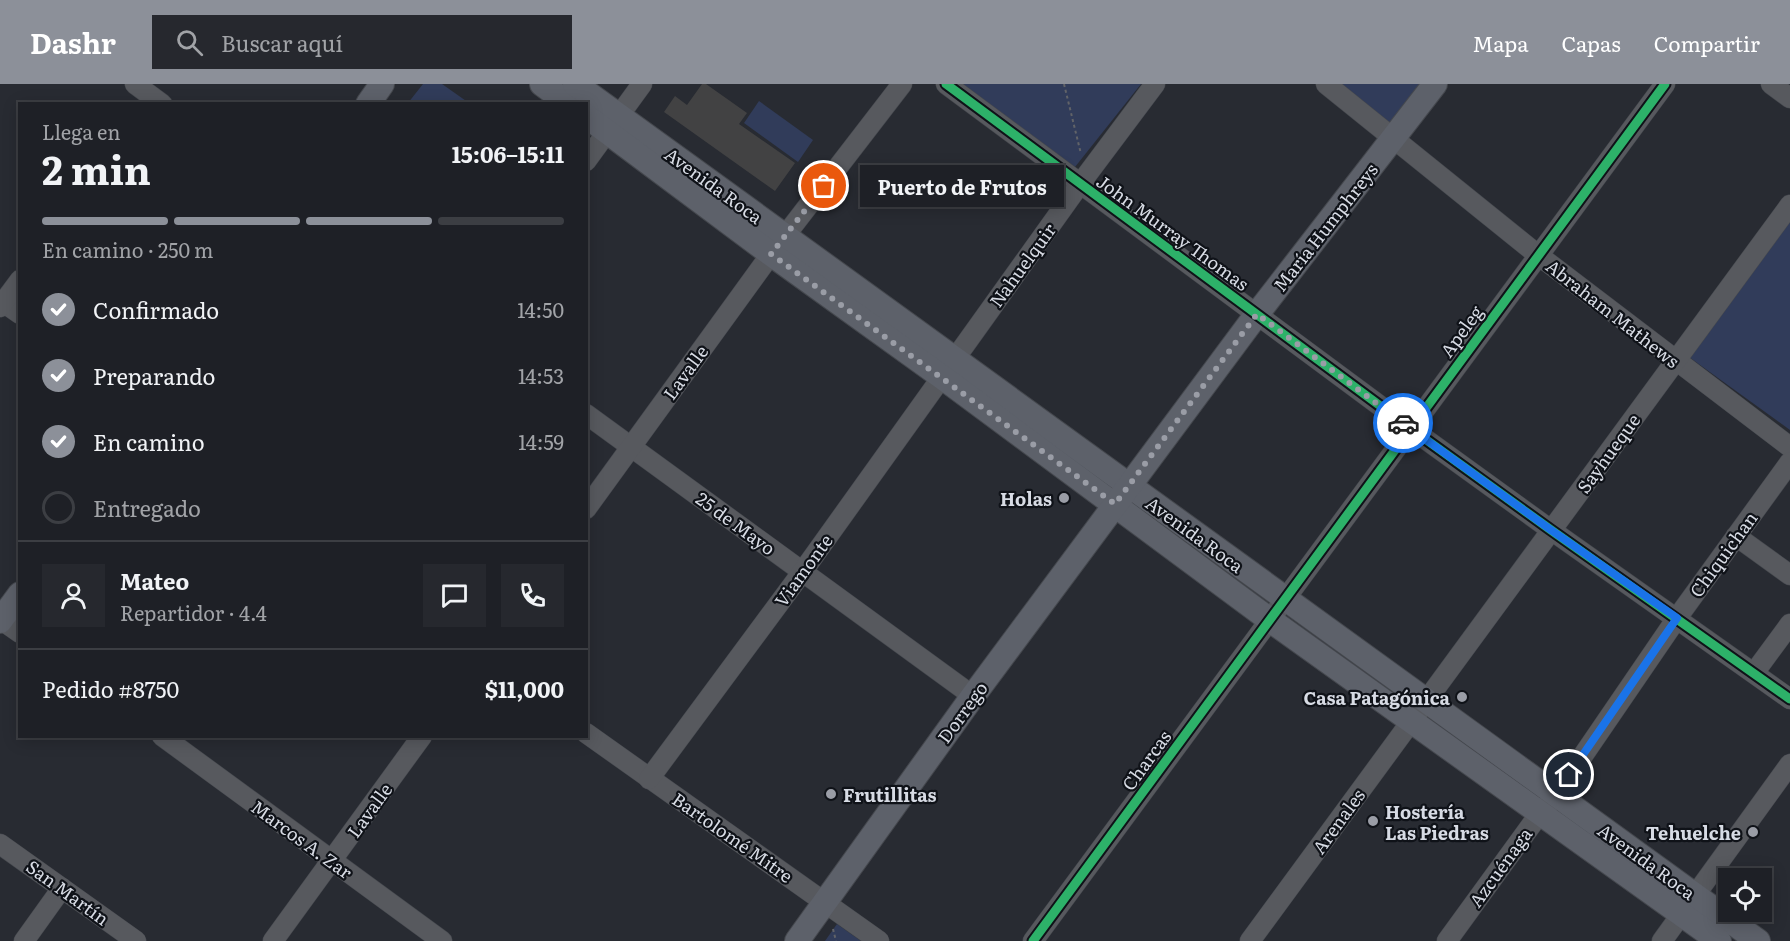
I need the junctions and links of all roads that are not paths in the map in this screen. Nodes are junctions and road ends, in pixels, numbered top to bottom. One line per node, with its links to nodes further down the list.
1 (135, 84): 13 (street)
2 (382, 84): 15 (main road)
3 (542, 84): 16 (main road)
4 (575, 84): 18 (main road, Avenida Roca)
5 (642, 84): 18 (street)
6 (902, 84): 23 (street, Lavalle)
7 (946, 84): 21 (street, John Murray Thomas)
8 (1155, 84): 21 (street, Nahuelquir)
9 (1326, 84): 19 (street, Abraham Mathews)
10 (1435, 84): 19 (main road, María Humphreys)
11 (1665, 84): 24 (street, Apeleg)
12 (1771, 84): 14 (street)
13 (157, 97)
14 (1790, 98)
15 (369, 102)
16 (566, 102)
17 (588, 117): 18 (main road, Avenida Roca)
18 (614, 124): 20 (street); 23 (main road, Avenida Roca)
19 (1393, 139): 24 (street, Abraham Mathews); 28 (main road, María Humphreys)
20 (588, 158)
21 (1083, 179): 28 (street, John Murray Thomas); 30 (street, Nahuelquir)
22 (1790, 205): 29 (street, Sayhueque)
23 (778, 245): 30 (main road, Avenida Roca); 33 (street, Lavalle)
24 (1538, 255): 29 (street, Abraham Mathews); 32 (street, Apeleg)
25 (18, 282): 26 (street)
26 (1, 303): 27 (street)
27 (18, 313)
28 (1257, 314): 32 (street, John Murray Thomas); 36 (main road, María Humphreys)
29 (1676, 361): 34 (street, Abraham Mathews); 38 (street, Sayhueque)
30 (948, 368): 36 (main road, Avenida Roca); 40 (street, Viamonte)
31 (588, 415): 33 (street, 25 de Mayo)
32 (1410, 428): 38 (street, John Murray Thomas); 43 (street, Apeleg)
33 (632, 447): 37 (street, Lavalle); 40 (street, 25 de Mayo)
34 (1790, 447)
35 (1790, 462): 39 (street, Chiquichan)
36 (1122, 495): 43 (main road, Avenida Roca); 45 (main road, Avenida Roca); 49 (main road, Dorrego)
37 (588, 506)
38 (1551, 530): 44 (street, John Murray Thomas); 51 (street, Sayhueque)
39 (1736, 536): 41 (street); 44 (street, Chiquichan)
40 (803, 571): 49 (street, 25 de Mayo); 57 (street, Viamonte)
41 (1790, 576)
42 (18, 598): 46 (main road)
43 (1285, 599): 45 (street, Charcas); 51 (main road, Avenida Roca)
44 (1677, 618): 48 (street, John Murray Thomas); 58 (street, Chiquichan)
45 (1270, 620): 52 (main road, Avenida Roca); 70 (street, Charcas)
46 (5, 623)
47 (1790, 624): 48 (street)
48 (1754, 673): 50 (street, John Murray Thomas)
49 (973, 696): 62 (main road, Dorrego)
50 (1790, 699)
51 (1427, 701): 52 (street, Arenales); 58 (main road, Avenida Roca)
52 (1412, 721): 58 (main road, Avenida Roca); 71 (street, Arenales)
53 (588, 734): 57 (street, Bartolomé Mitre)
54 (165, 738): 60 (street, Marcos A. Zar)
55 (421, 738): 60 (street, Lavalle)
56 (1790, 764): 63 (street)
57 (649, 779): 62 (street, Bartolomé Mitre)
58 (1548, 804): 63 (main road, Avenida Roca); 72 (street, Azcuénaga)
59 (0, 844): 61 (street, San Martín)
60 (331, 860): 66 (street, Lavalle); 67 (street, Marcos A. Zar)
61 (62, 888): 64 (street); 65 (street, San Martín)
62 (826, 901): 68 (main road, Dorrego); 69 (street, Bartolomé Mitre)
63 (1688, 905): 73 (street); 74 (main road, Avenida Roca); 75 (main road, Avenida Roca)
64 (24, 941)
65 (136, 941)
66 (273, 941)
67 (442, 941)
68 (797, 941)
69 (879, 941)
70 (1033, 941)
71 (1250, 941)
72 (1447, 941)
73 (1662, 941)
74 (1719, 941)
75 (1758, 941)

